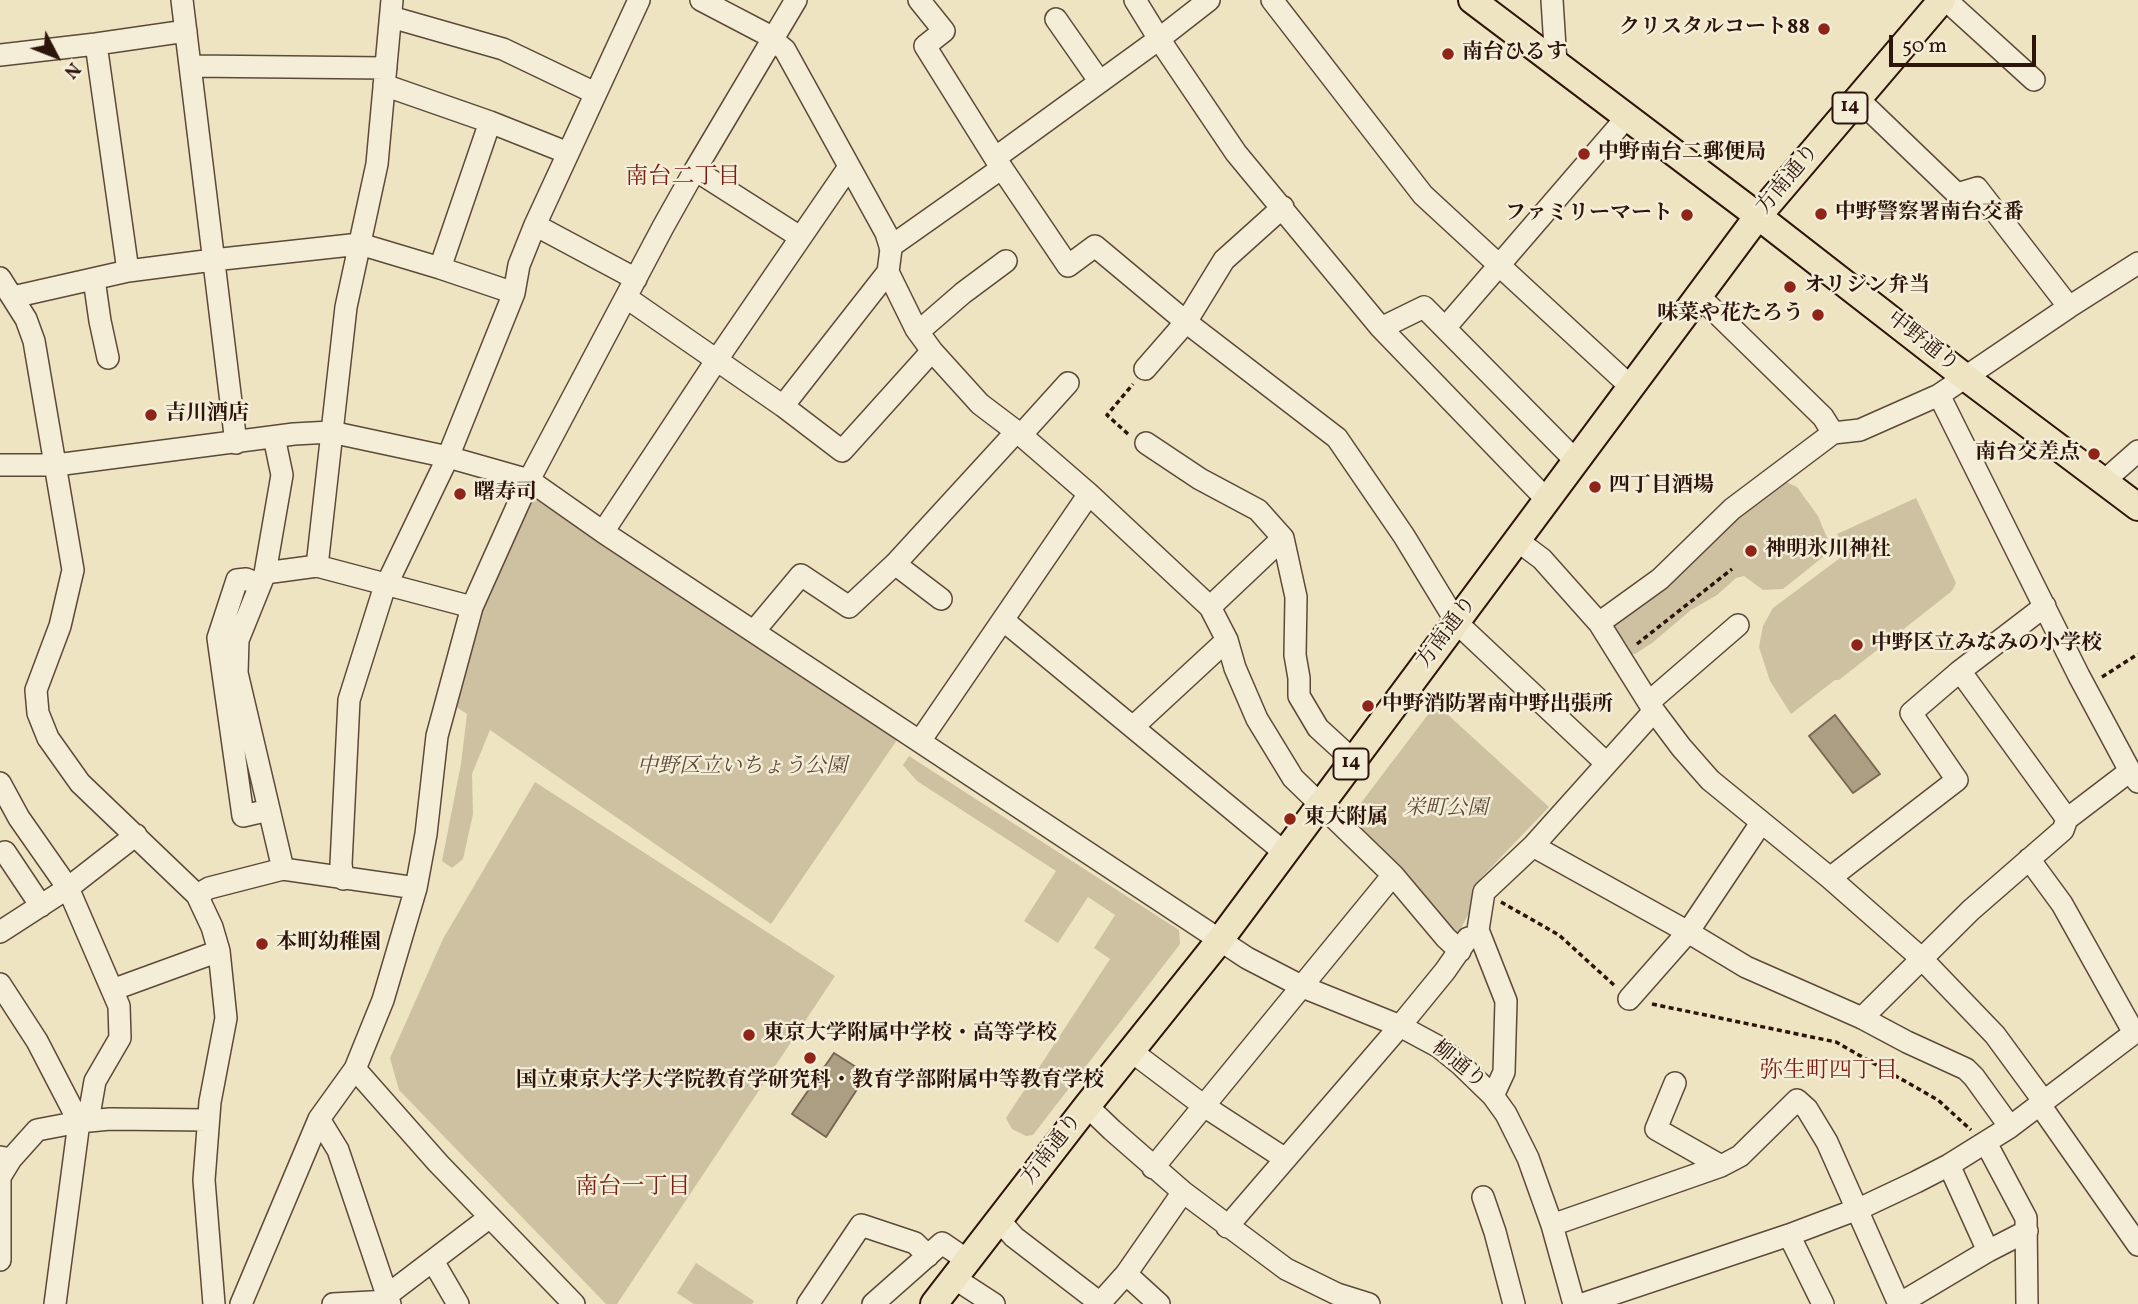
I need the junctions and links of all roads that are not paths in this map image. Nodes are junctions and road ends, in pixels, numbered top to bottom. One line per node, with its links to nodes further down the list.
1 (182, 0): 14 (street)
2 (639, 0): 24 (street)
3 (701, 0): 15 (street)
4 (796, 0): 15 (street)
5 (919, 0): 29 (street)
6 (1135, 0): 16 (street)
7 (1209, 0): 16 (street)
8 (1272, 0): 41 (street)
9 (1472, 0): 19 (main road, 中野通り)
10 (1552, 0): 19 (street)
11 (1940, 1): 22 (street); 25 (main road, 方南通り / 14)
12 (391, 9): 21 (street); 24 (street)
13 (1056, 19): 23 (street)
14 (186, 31): 17 (street); 20 (street)
15 (774, 38): 30 (street); 31 (street)
16 (1159, 39): 23 (street); 32 (street)
17 (96, 44): 18 (street); 43 (street)
18 (0, 55)
19 (1556, 63): 26 (main road, 中野通り)
20 (191, 66): 21 (street); 38 (street)
21 (385, 77): 27 (street); 36 (street)
22 (2034, 80)
23 (1100, 82): 29 (street)
24 (595, 93): 28 (street)
25 (1858, 99): 33 (main road, 方南通り / 14); 50 (street)
26 (1626, 118): 33 (main road, 中野通り); 41 (street)
27 (490, 122): 28 (street); 42 (street)
28 (568, 153): 34 (street)
29 (999, 163): 37 (street); 51 (street)
30 (849, 167): 35 (street); 37 (street)
31 (695, 170): 35 (street); 46 (street)
32 (1283, 207): 51 (street); 52 (street)
33 (1758, 216): 49 (main road, 方南通り / 14); 59 (main road, 中野通り)
34 (535, 226): 46 (street); 48 (street)
35 (800, 237): 57 (street)
36 (360, 244): 38 (street); 42 (street); 64 (street)
37 (890, 247): 44 (street)
38 (214, 260): 43 (street); 68 (street)
39 (1006, 261): 54 (street)
40 (2138, 263): 50 (street)
41 (1500, 267): 53 (street); 61 (street)
42 (440, 268): 48 (street)
43 (128, 271): 45 (street)
44 (888, 272): 54 (street); 63 (street)
45 (94, 279): 47 (street); 56 (street)
46 (631, 288): 57 (street); 75 (street)
47 (6, 291): 74 (street)
48 (514, 293): 71 (street)
49 (1698, 295): 61 (main road, 方南通り / 14); 65 (street)
50 (2069, 307): 59 (street)
51 (1186, 322): 58 (street); 92 (street)
52 (1381, 328): 53 (street); 78 (street)
53 (1445, 328): 72 (street)
54 (918, 332): 55 (street)
55 (932, 351): 63 (street); 66 (street)
56 (108, 358)
57 (716, 360): 63 (street); 80 (street)
58 (1145, 369)
59 (1965, 377): 62 (street); 76 (main road, 中野通り)
60 (1068, 383): 66 (street)
61 (1630, 386): 72 (main road, 方南通り / 14)
62 (1931, 398): 65 (street); 88 (street)
63 (783, 406)
64 (331, 432): 67 (street, 柳通り); 71 (street, 柳通り); 84 (street)
65 (1833, 433): 93 (street)
66 (1018, 434): 77 (street); 83 (street)
67 (274, 438): 68 (street, 柳通り); 85 (street)
68 (236, 443): 74 (street, 柳通り)
69 (1146, 443): 81 (street)
70 (2138, 451): 76 (street)
71 (448, 457): 75 (street, 柳通り); 86 (street)
72 (1576, 461): 78 (main road, 方南通り / 14)
73 (0, 465): 74 (street, 柳通り)
74 (56, 465): 108 (street)
75 (529, 480): 80 (street, 柳通り); 89 (street)
76 (2104, 481): 79 (main road, 中野通り)
77 (1089, 494): 90 (street); 91 (street)
78 (1548, 500): 82 (main road, 方南通り / 14)
79 (2138, 507)
80 (603, 532): 100 (street, 柳通り)
81 (1283, 538): 90 (street); 101 (street)
82 (1518, 541): 92 (main road, 方南通り / 14); 93 (street)
83 (895, 564): 87 (street); 94 (street)
84 (317, 566): 85 (street); 86 (street)
85 (263, 579): 113 (street)
86 (386, 585): 89 (street); 116 (street)
87 (941, 599)
88 (2045, 606): 97 (street); 103 (street)
89 (472, 607): 118 (street)
90 (1210, 607): 96 (street)
91 (1003, 620): 99 (street); 100 (street)
92 (1457, 623): 101 (main road, 方南通り / 14); 102 (street)
93 (1599, 623): 98 (street)
94 (760, 624)
95 (1738, 625): 98 (street)
96 (1227, 640): 99 (street); 105 (street)
97 (1960, 671): 106 (street); 115 (street)
98 (1651, 707): 102 (street); 107 (street)
99 (1134, 726): 111 (street)
100 (920, 741): 124 (street, 柳通り)
101 (1354, 761): 105 (main road, 方南通り / 14)
102 (1606, 763): 109 (street)
103 (2134, 776): 106 (street)
104 (0, 783): 117 (street)
105 (1321, 805): 111 (main road, 方南通り / 14); 114 (street)
106 (2067, 819): 112 (street)
107 (1761, 823): 115 (street); 123 (street)
108 (136, 835): 117 (street); 119 (street)
109 (1533, 846): 121 (street); 123 (street)
110 (5, 852): 120 (street)
111 (1285, 853): 124 (main road, 方南通り / 14)
112 (2029, 859): 127 (street); 134 (street)
113 (283, 869): 116 (street); 119 (street)
114 (1393, 875): 126 (street); 129 (street)
115 (1830, 878): 127 (street)
116 (343, 879): 118 (street)
117 (68, 888): 120 (street); 130 (street)
118 (416, 888): 136 (street)
119 (197, 895): 125 (street)
120 (41, 906): 122 (street)
121 (1478, 930): 126 (street); 138 (street)
122 (0, 932)
123 (1688, 932): 131 (street); 132 (street)
124 (1220, 940): 129 (street, 柳通り); 135 (main road, 方南通り / 14)
125 (219, 951): 130 (street); 143 (street)
126 (1460, 951): 133 (street)
127 (1921, 958): 132 (street); 140 (street)
128 (0, 984): 144 (street)
129 (1303, 987): 133 (street, 柳通り); 139 (street)
130 (112, 990): 144 (street)
131 (1629, 999)
132 (1862, 1018): 145 (street)
133 (1400, 1026): 138 (street, 柳通り); 148 (street)
134 (2136, 1031): 140 (street)
135 (1131, 1051): 139 (street); 141 (main road, 方南通り / 14)
136 (355, 1069): 142 (street); 155 (street)
137 (1675, 1083): 150 (street)
138 (1493, 1096): 157 (street, 柳通り)
139 (1204, 1105): 148 (street); 151 (street)
140 (2040, 1105): 145 (street); 161 (street)
141 (1087, 1106): 151 (street); 156 (main road, 方南通り / 14)
142 (319, 1119): 168 (street); 172 (street)
143 (208, 1120): 144 (street); 171 (street)
144 (83, 1121): 147 (street); 170 (street)
145 (2010, 1127): 146 (street)
146 (1986, 1143): 149 (street); 159 (street)
147 (5, 1158): 164 (street)
148 (1284, 1158): 158 (street)
149 (1950, 1165): 154 (street); 162 (street)
150 (1721, 1166): 154 (street); 157 (street)
151 (1153, 1168): 152 (street)
152 (1183, 1192): 158 (street); 167 (street)
153 (1483, 1197): 182 (street)
154 (1856, 1210): 160 (street); 186 (street)
155 (490, 1217): 165 (street); 175 (street)
156 (999, 1220): 166 (main road, 方南通り / 14); 169 (street)
157 (1552, 1225): 183 (street, 柳通り)
158 (1227, 1227): 181 (street)
159 (2027, 1231): 162 (street); 187 (street)
160 (1789, 1236): 184 (street); 185 (street)
161 (2138, 1245)
162 (1988, 1251): 186 (street)
163 (928, 1256): 166 (street); 176 (street); 177 (street)
164 (0, 1260)
165 (433, 1261): 168 (street); 174 (street)
166 (960, 1269): 178 (main road, 方南通り / 14); 179 (street)
167 (1126, 1274): 169 (street); 180 (street)
168 (389, 1300): 173 (street)
169 (1100, 1303)
170 (55, 1304)
171 (214, 1304)
172 (240, 1304)
173 (333, 1304)
174 (458, 1304)
175 (574, 1304)
176 (808, 1304)
177 (873, 1304)
178 (934, 1304)
179 (994, 1304)
180 (1160, 1304)
181 (1369, 1304)
182 (1514, 1304)
183 (1574, 1304)
184 (1583, 1304)
185 (1823, 1304)
186 (1899, 1304)
187 (2027, 1304)

